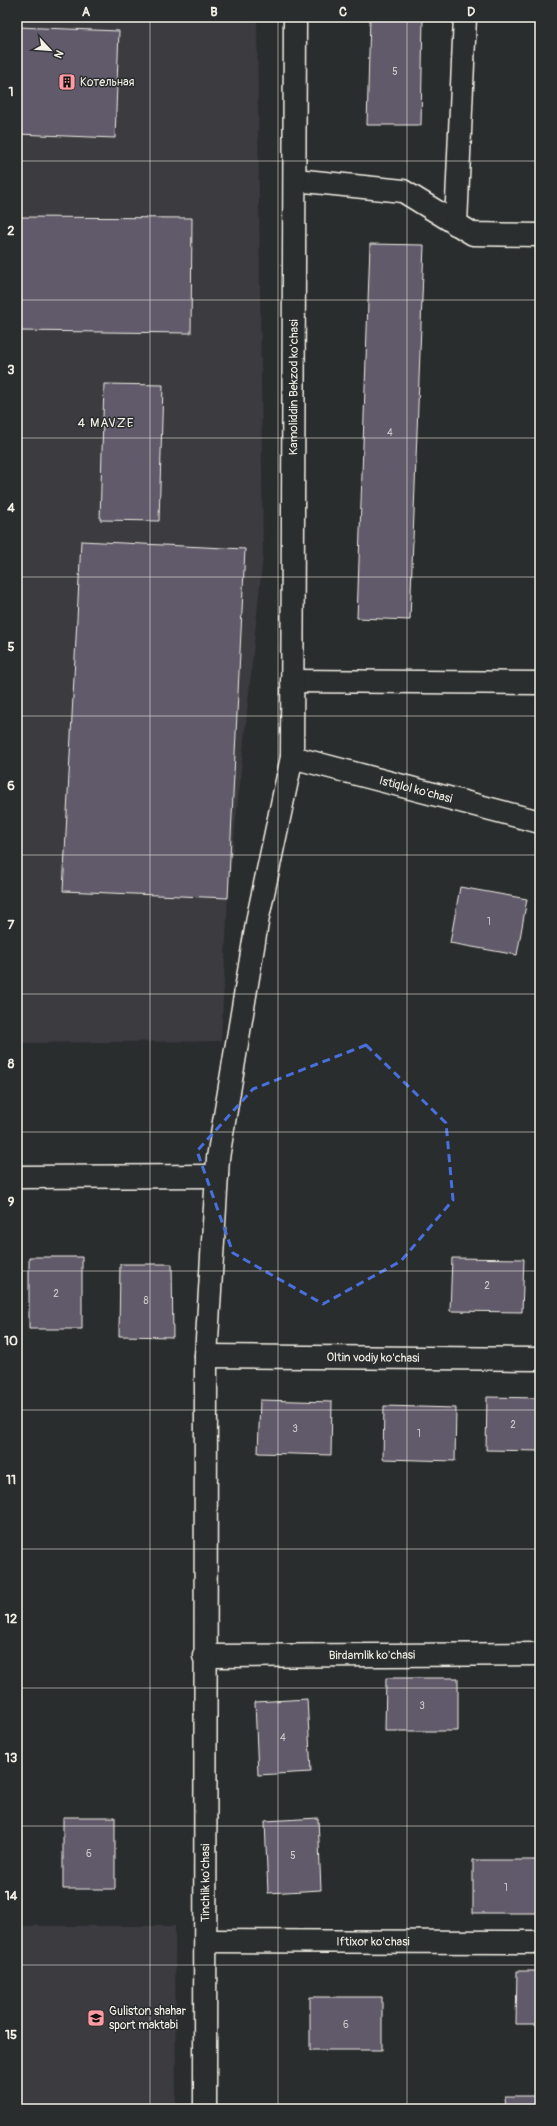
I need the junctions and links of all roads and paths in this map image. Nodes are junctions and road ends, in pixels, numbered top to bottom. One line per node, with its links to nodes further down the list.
1 (295, 17): 3 (street, Kamoliddin Bekzod ko'chasi)
2 (465, 17): 4 (street)
3 (295, 180): 4 (street); 6 (street, Kamoliddin Bekzod ko'chasi)
4 (456, 224): 5 (street)
5 (540, 235)
6 (292, 681): 7 (street); 8 (street, Kamoliddin Bekzod ko'chasi)
7 (540, 683)
8 (292, 757): 9 (street, Istiqlol ko'chasi); 10 (street, Kamoliddin Bekzod ko'chasi)
9 (540, 822)
10 (217, 1176): 11 (street); 12 (street, Tinchlik ko'chasi)
11 (17, 1177)
12 (206, 1356): 13 (street, Oltin vodiy ko'chasi); 15 (street, Tinchlik ko'chasi)
13 (540, 1359)
14 (540, 1654): 15 (street, Birdamlik ko'chasi)
15 (204, 1656): 16 (street, Tinchlik ko'chasi)
16 (206, 1941): 17 (street, Iftixor ko'chasi); 18 (street, Tinchlik ko'chasi)
17 (540, 1942)
18 (205, 2109)

